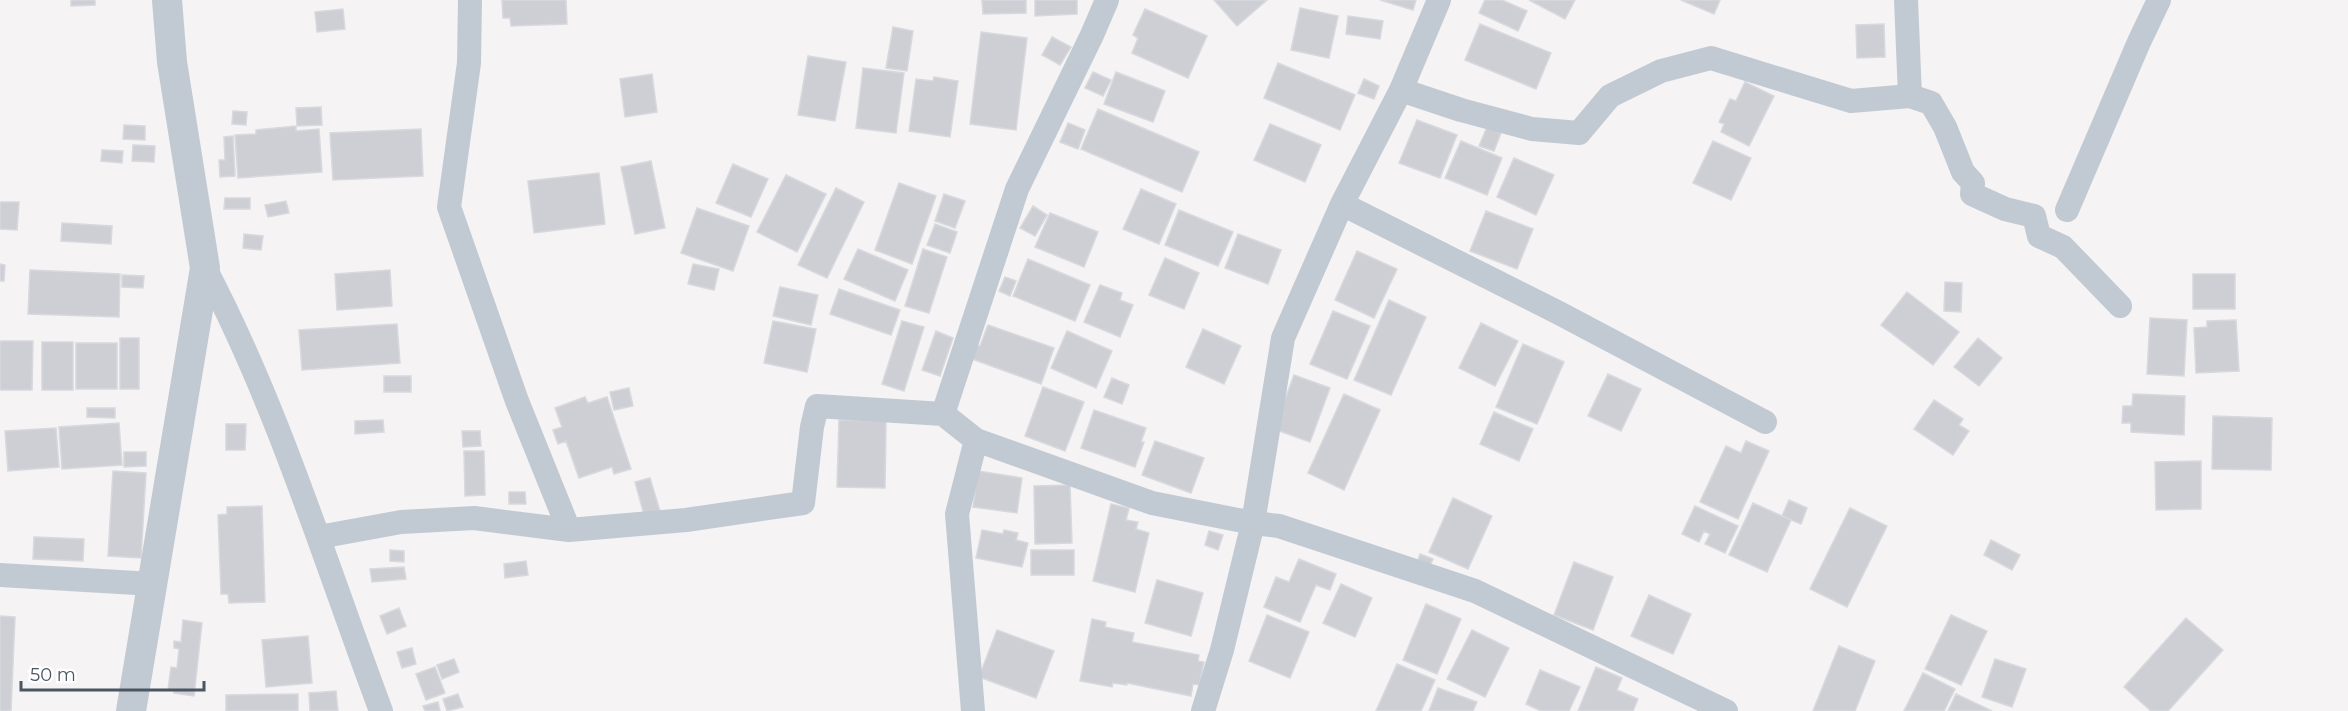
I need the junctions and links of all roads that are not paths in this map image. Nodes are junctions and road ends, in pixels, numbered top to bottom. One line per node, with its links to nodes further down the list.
1 (167, 0): 11 (street)
2 (470, 0): 17 (street)
3 (1107, 0): 13 (street)
4 (1439, 0): 7 (street)
5 (1906, 0): 8 (street)
6 (2159, 0): 10 (street)
7 (1401, 90): 8 (street); 9 (street)
8 (1910, 96): 12 (street)
9 (1342, 204): 14 (street); 16 (street)
10 (2067, 210)
11 (205, 268): 18 (street); 20 (street)
12 (2120, 306)
13 (943, 414): 15 (street); 17 (street)
14 (1765, 422)
15 (976, 440): 16 (street); 23 (street)
16 (1253, 523): 24 (street); 25 (street)
17 (569, 530): 18 (street)
18 (319, 537): 22 (street)
19 (0, 575): 20 (street)
20 (153, 584): 21 (street)
21 (131, 711)
22 (381, 711)
23 (973, 711)
24 (1203, 711)
25 (1726, 711)

